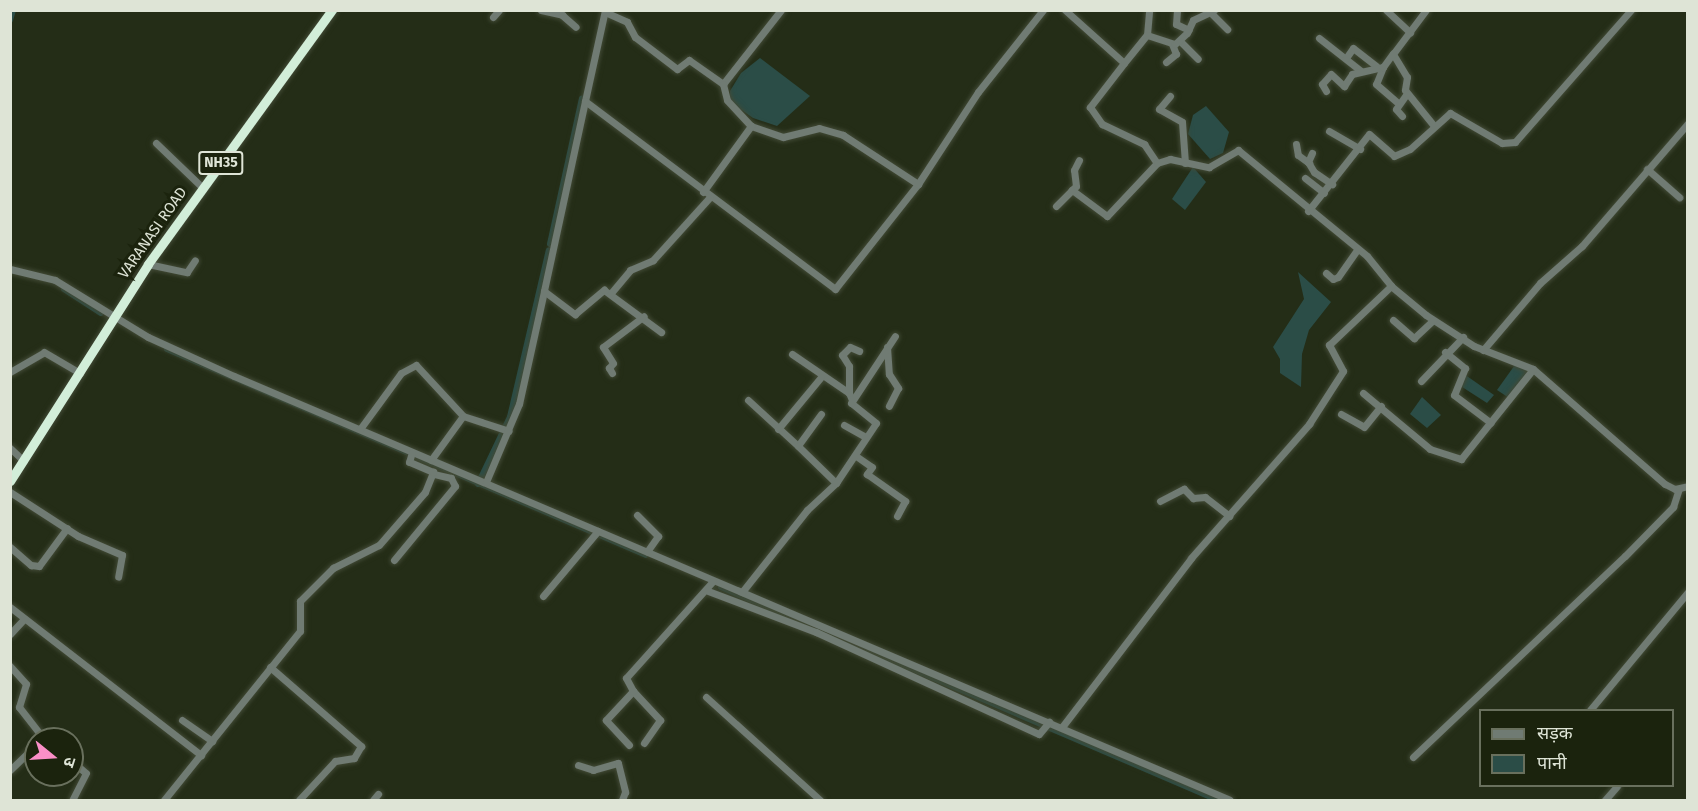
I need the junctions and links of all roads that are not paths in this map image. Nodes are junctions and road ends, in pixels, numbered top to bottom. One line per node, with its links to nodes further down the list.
1 (332, 10): 52 (highway, VARANASI ROAD / NH35)
2 (499, 10): 14 (street)
3 (541, 10): 15 (street)
4 (781, 10): 29 (street)
5 (1043, 10): 50 (street)
6 (1065, 10): 26 (street)
7 (1149, 10): 19 (street)
8 (1177, 10): 17 (street)
9 (1386, 10): 18 (street)
10 (1426, 10): 18 (street)
11 (1631, 10): 38 (street)
12 (605, 11): 29 (street); 33 (street)
13 (1213, 12): 16 (street); 17 (street)
14 (493, 17)
15 (576, 27)
16 (1227, 29)
17 (1189, 30): 21 (street)
18 (1410, 32): 22 (street)
19 (1148, 35): 21 (street); 26 (street)
20 (1319, 38): 24 (street)
21 (1176, 43): 23 (street); 25 (street)
22 (1393, 53): 27 (street); 31 (street)
23 (1198, 58)
24 (1346, 58): 27 (street); 28 (street)
25 (1166, 62)
26 (1124, 63): 45 (street)
27 (1379, 66): 28 (street); 34 (street)
28 (1361, 71): 30 (street)
29 (723, 84): 37 (street)
30 (1326, 91)
31 (1407, 93): 34 (street); 38 (street)
32 (1170, 96): 47 (street)
33 (585, 101): 54 (street); 66 (street)
34 (1399, 104): 35 (street)
35 (1402, 116)
36 (1688, 123): 48 (street)
37 (751, 126): 50 (street); 54 (street)
38 (1434, 126): 42 (street)
39 (1329, 131): 42 (street)
40 (156, 142): 52 (street)
41 (1296, 144): 46 (street)
42 (1360, 149): 51 (street)
43 (1312, 153): 46 (street)
44 (1079, 160): 53 (street)
45 (1157, 163): 47 (street); 53 (street)
46 (1309, 163): 51 (street)
47 (1185, 164): 59 (street)
48 (1647, 169): 56 (street); 76 (street)
49 (1305, 178): 55 (street)
50 (918, 184): 57 (street)
51 (1332, 184): 55 (street)
52 (203, 188): 62 (highway, VARANASI ROAD / NH35)
53 (1072, 190): 58 (street)
54 (703, 192): 57 (street)
55 (1324, 193): 59 (street)
56 (1679, 197)
57 (709, 198): 67 (street)
58 (1056, 206)
59 (1308, 211): 60 (street)
60 (1357, 250): 64 (street); 65 (street)
61 (195, 260): 62 (street)
62 (148, 264): 69 (highway, VARANASI ROAD / NH35)
63 (10, 269): 69 (street)
64 (1326, 273)
65 (1391, 285): 71 (street); 116 (street)
66 (544, 291): 67 (street); 96 (street)
67 (610, 292): 68 (street)
68 (644, 316): 72 (street); 83 (street)
69 (112, 320): 82 (highway, VARANASI ROAD / NH35); 97 (street)
70 (1394, 320): 71 (street)
71 (1433, 320): 74 (street)
72 (661, 332)
73 (895, 336): 75 (street)
74 (1463, 337): 76 (street); 78 (street)
75 (887, 347): 87 (street); 89 (street)
76 (1483, 350): 80 (street)
77 (858, 351): 87 (street)
78 (1445, 352): 85 (street); 94 (street)
79 (792, 354): 84 (street)
80 (1533, 369): 94 (street); 111 (street)
81 (10, 372): 82 (street)
82 (80, 373): 105 (highway, VARANASI ROAD / NH35)
83 (612, 373)
84 (821, 377): 87 (street); 98 (street)
85 (1421, 381)
86 (1363, 393): 90 (street)
87 (851, 396): 99 (street)
88 (748, 400): 98 (street)
89 (889, 406)
90 (1381, 406): 92 (street); 94 (street)
91 (821, 414): 100 (street)
92 (1341, 414)
93 (463, 416): 96 (street); 97 (street); 104 (street)
94 (1491, 423)
95 (844, 425): 99 (street)
96 (505, 428): 108 (street)
97 (360, 429): 102 (street)
98 (778, 429): 100 (street)
99 (866, 437): 103 (street)
100 (798, 446): 109 (street)
101 (10, 448): 105 (street)
102 (411, 455): 104 (street); 106 (street)
103 (856, 456): 109 (street); 115 (street)
104 (432, 459): 108 (street)
105 (24, 461): 107 (highway, VARANASI ROAD / NH35)
106 (434, 474): 121 (street); 132 (street)
107 (10, 481)
108 (482, 481): 118 (street)
109 (836, 483): 125 (street)
110 (1688, 486): 111 (street)
111 (1679, 489): 145 (street)
112 (10, 492): 117 (street)
113 (1160, 501): 116 (street)
114 (637, 515): 120 (street)
115 (897, 516)
116 (1229, 516): 139 (street)
117 (67, 528): 119 (street); 122 (street)
118 (597, 534): 120 (street); 127 (street)
119 (10, 547)
120 (647, 552): 123 (street)
121 (394, 560)
122 (118, 578)
123 (712, 581): 124 (street); 125 (street)
124 (708, 591): 133 (street); 138 (street)
125 (742, 592): 138 (street)
126 (1688, 592): 135 (street)
127 (543, 596)
128 (10, 607): 129 (street)
129 (24, 619): 130 (street); 143 (street)
130 (10, 634)
131 (10, 666): 137 (street)
132 (270, 667): 140 (street); 152 (street)
133 (633, 691): 141 (street); 142 (street)
134 (706, 697): 154 (street)
135 (1592, 709)
136 (182, 720): 140 (street)
137 (34, 727)
138 (1047, 727): 139 (street)
139 (1062, 727): 155 (street)
140 (212, 741): 143 (street)
141 (644, 743)
142 (629, 746)
143 (201, 755): 151 (street)
144 (24, 757): 147 (street)
145 (1413, 757)
146 (578, 765): 153 (street)
147 (10, 770)
148 (79, 787): 150 (street)
149 (1616, 787): 156 (street)
150 (72, 801)
151 (164, 801)
152 (298, 801)
153 (622, 801)
154 (820, 801)
155 (1230, 801)
156 (1605, 801)

